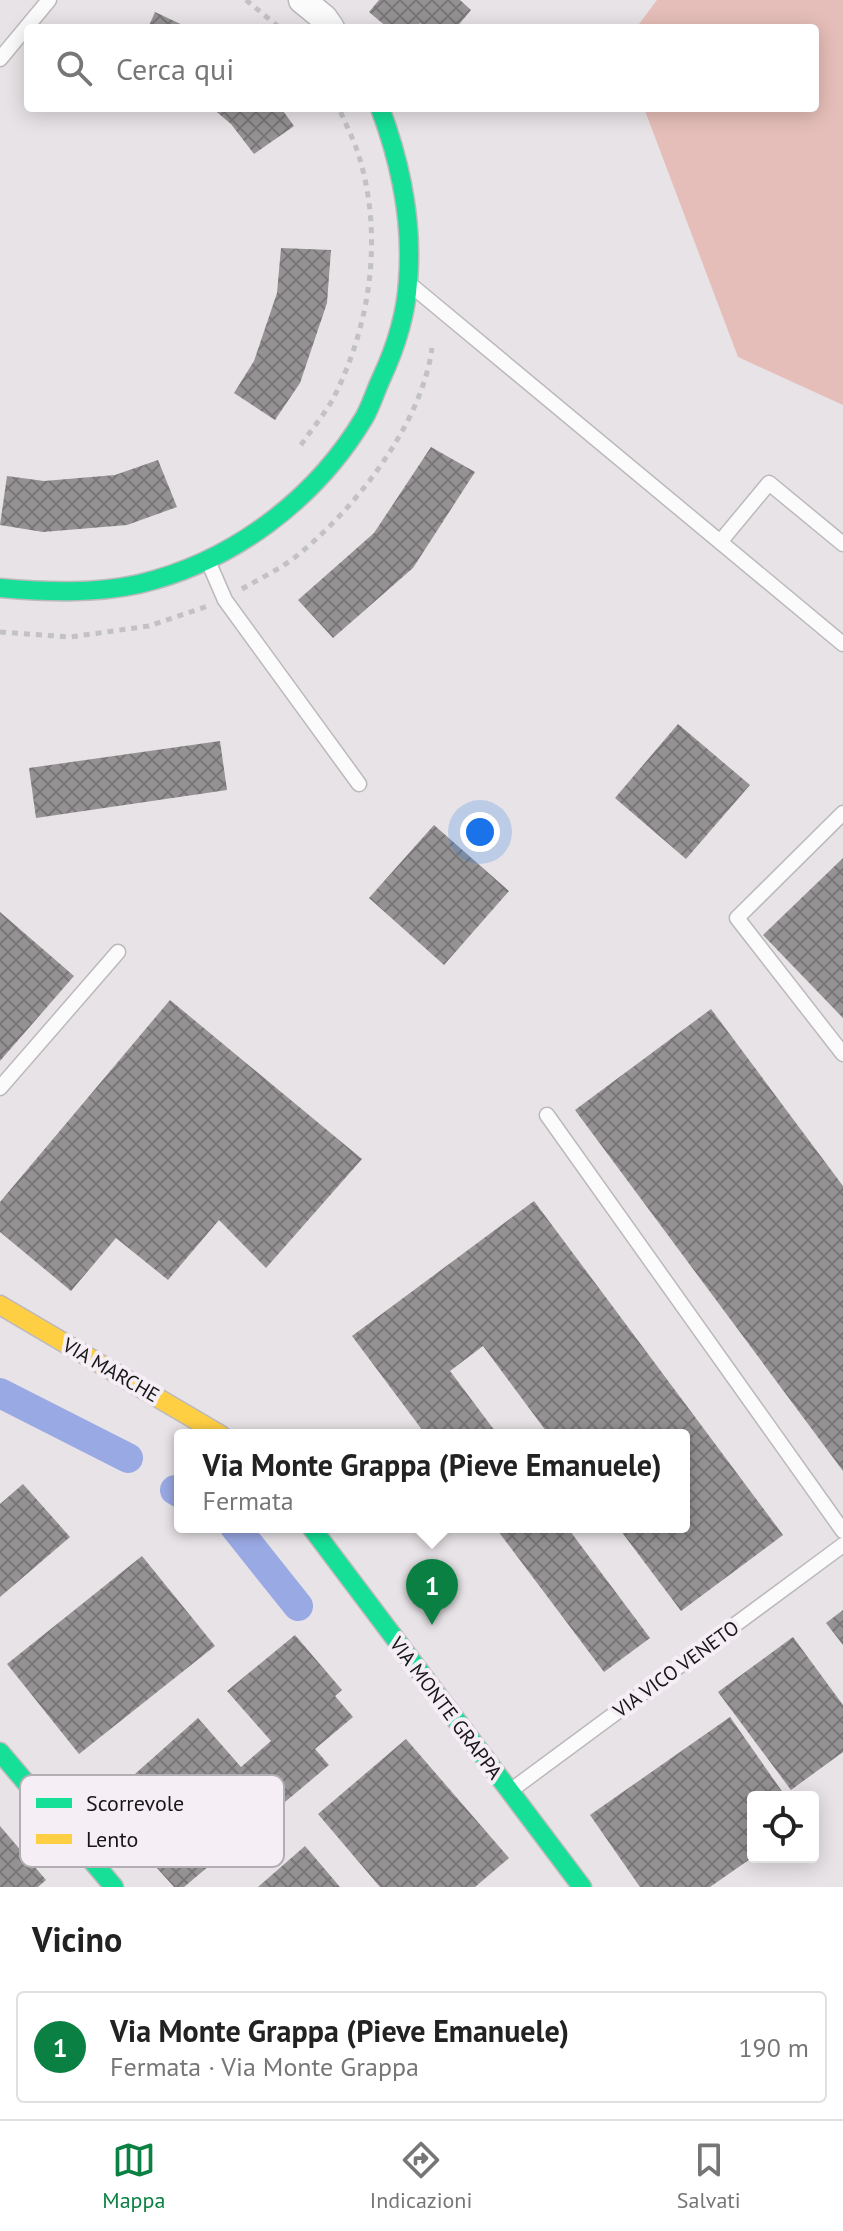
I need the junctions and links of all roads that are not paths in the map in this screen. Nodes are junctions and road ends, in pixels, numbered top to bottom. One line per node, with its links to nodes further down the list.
1 (49, 0): 3 (lane)
2 (302, 0): 4 (street)
3 (29, 24)
4 (328, 24)
5 (24, 30): 6 (lane)
6 (0, 59)
7 (382, 112): 8 (street)
8 (409, 283): 9 (lane); 11 (street)
9 (720, 542): 10 (lane); 13 (lane)
10 (843, 544)
11 (208, 561): 12 (street); 14 (lane)
12 (0, 588)
13 (843, 644)
14 (359, 784)
15 (843, 813): 17 (lane)
16 (118, 952): 18 (lane)
17 (843, 1054)
18 (0, 1088)
19 (547, 1115): 22 (lane)
20 (0, 1305): 21 (street, VIA MARCHE)
21 (211, 1429)
22 (843, 1531)
23 (315, 1533): 27 (street, VIA MONTE GRAPPA)
24 (843, 1545): 27 (lane, VIA VICO VENETO)
25 (0, 1752): 26 (street)
26 (20, 1776)
27 (509, 1792): 30 (street, VIA MONTE GRAPPA)
28 (97, 1867): 29 (street)
29 (114, 1887)
30 (582, 1887)

